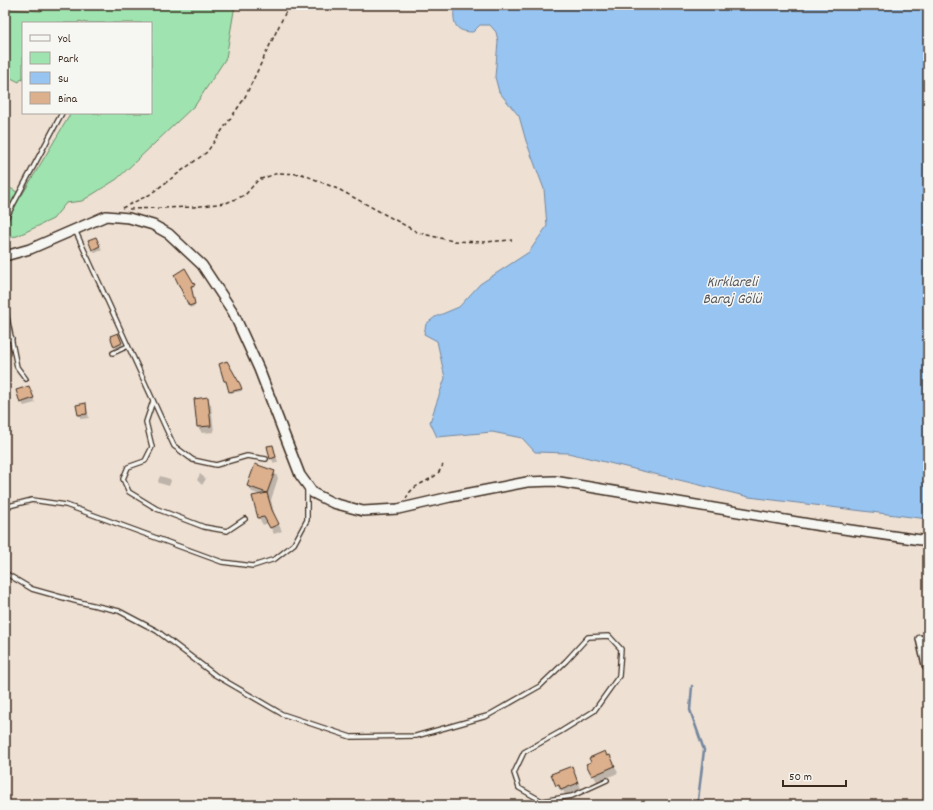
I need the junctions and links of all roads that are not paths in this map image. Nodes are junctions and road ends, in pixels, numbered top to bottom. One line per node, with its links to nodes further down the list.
1 (61, 114): 2 (lane)
2 (5, 220)
3 (75, 230): 4 (street); 8 (lane); 13 (street)
4 (5, 256)
5 (5, 307): 6 (lane)
6 (12, 338): 7 (lane); 10 (lane)
7 (5, 340)
8 (128, 346): 9 (lane); 11 (lane)
9 (114, 353)
10 (26, 379)
11 (154, 401): 12 (lane); 15 (lane)
12 (266, 459)
13 (307, 484): 14 (lane); 16 (street)
14 (5, 507)
15 (245, 519)
16 (928, 541)
17 (5, 573): 20 (lane)
18 (920, 639): 19 (street)
19 (928, 669)
20 (607, 780)

